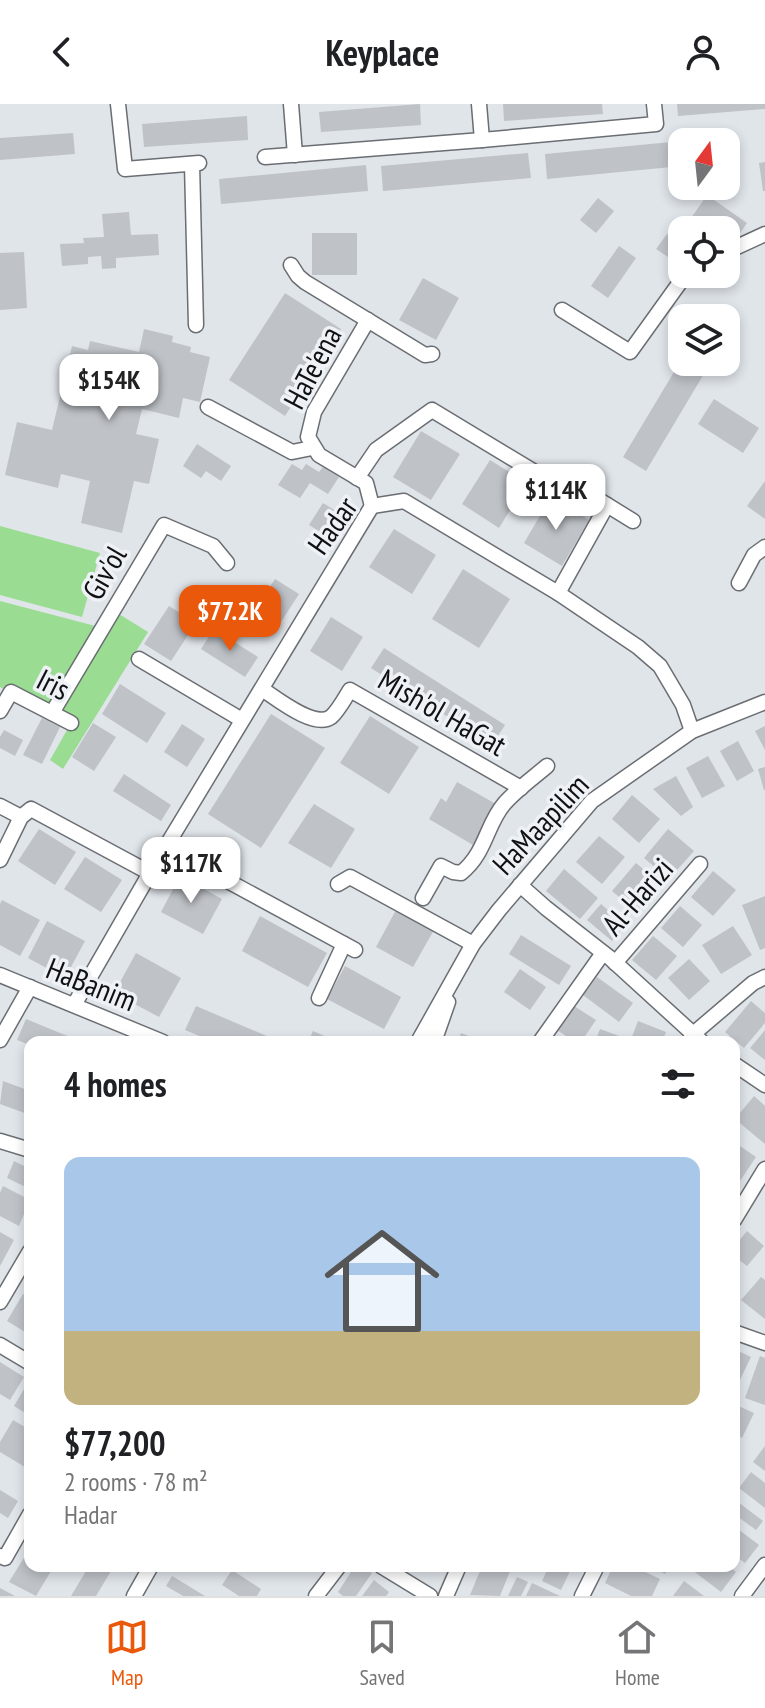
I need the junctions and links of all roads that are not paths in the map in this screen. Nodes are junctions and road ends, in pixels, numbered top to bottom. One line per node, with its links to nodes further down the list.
1 (118, 104): 14 (street)
2 (291, 104): 6 (street)
3 (479, 104): 5 (street)
4 (654, 104): 5 (street)
5 (485, 140): 6 (street)
6 (301, 154): 7 (street)
7 (265, 157)
8 (765, 234): 9 (street)
9 (740, 246)
10 (291, 265): 13 (street)
11 (676, 288): 12 (street)
12 (562, 310)
13 (368, 320): 15 (street); 17 (street, HaTe'ena)
14 (196, 325)
15 (432, 354)
16 (208, 407): 17 (street)
17 (312, 448): 18 (street, HaTe'ena)
18 (357, 478): 19 (street); 20 (street)
19 (607, 505): 21 (street); 25 (street)
20 (372, 506): 25 (street, Hadar); 27 (street, Hadar)
21 (633, 521)
22 (765, 547): 24 (street)
23 (227, 563): 30 (street, Giv'ol)
24 (739, 583)
25 (558, 593): 33 (street, Hadar)
26 (139, 659): 31 (street)
27 (262, 689): 31 (street, Hadar); 35 (street, Mish'ol HaGat)
28 (765, 702): 33 (street, HaMaapilim)
29 (0, 711): 30 (street, Iris)
30 (52, 713): 32 (street, Iris)
31 (242, 720): 38 (street, Hadar)
32 (71, 723)
33 (692, 731): 43 (street, HaMaapilim)
34 (547, 766): 35 (street)
35 (521, 788): 44 (street)
36 (0, 806): 37 (street)
37 (26, 813): 39 (street); 41 (street)
38 (165, 847): 41 (street, Hadar); 52 (street)
39 (0, 860)
40 (700, 864): 47 (street, Al-Harizi)
41 (150, 873): 53 (street, Hadar)
42 (338, 884): 45 (street)
43 (520, 885): 45 (street, HaMaapilim); 46 (street)
44 (423, 898)
45 (473, 944): 48 (street, HaMaapilim)
46 (603, 953): 47 (street); 57 (street, Al-Harizi)
47 (615, 963): 58 (street)
48 (462, 964): 55 (street, HaMaapilim); 56 (street, HaMaapilim)
49 (0, 975): 51 (street, HaBanim)
50 (765, 977): 59 (street)
51 (30, 987): 53 (street, HaBanim); 60 (street)
52 (319, 998)
53 (74, 1005): 54 (street, HaBanim)
54 (149, 1036)
55 (421, 1036)
56 (436, 1036)
57 (544, 1036)
58 (690, 1036)
59 (698, 1036)
60 (0, 1040)
61 (740, 1068): 62 (street)
62 (765, 1085)
63 (0, 1141): 64 (street)
64 (24, 1148)
65 (765, 1169): 66 (street)
66 (740, 1210)
67 (24, 1261): 68 (street)
68 (0, 1302)
69 (740, 1334): 70 (street)
70 (765, 1343)
71 (0, 1345): 72 (street)
72 (24, 1359)
73 (24, 1524): 74 (street)
74 (3, 1557)
75 (765, 1565): 86 (street)
76 (148, 1572): 81 (street)
77 (334, 1572): 82 (street)
78 (391, 1572): 83 (street)
79 (456, 1572): 84 (street)
80 (594, 1572): 85 (street)
81 (134, 1596)
82 (316, 1596)
83 (430, 1596)
84 (446, 1596)
85 (582, 1596)
86 (742, 1596)

